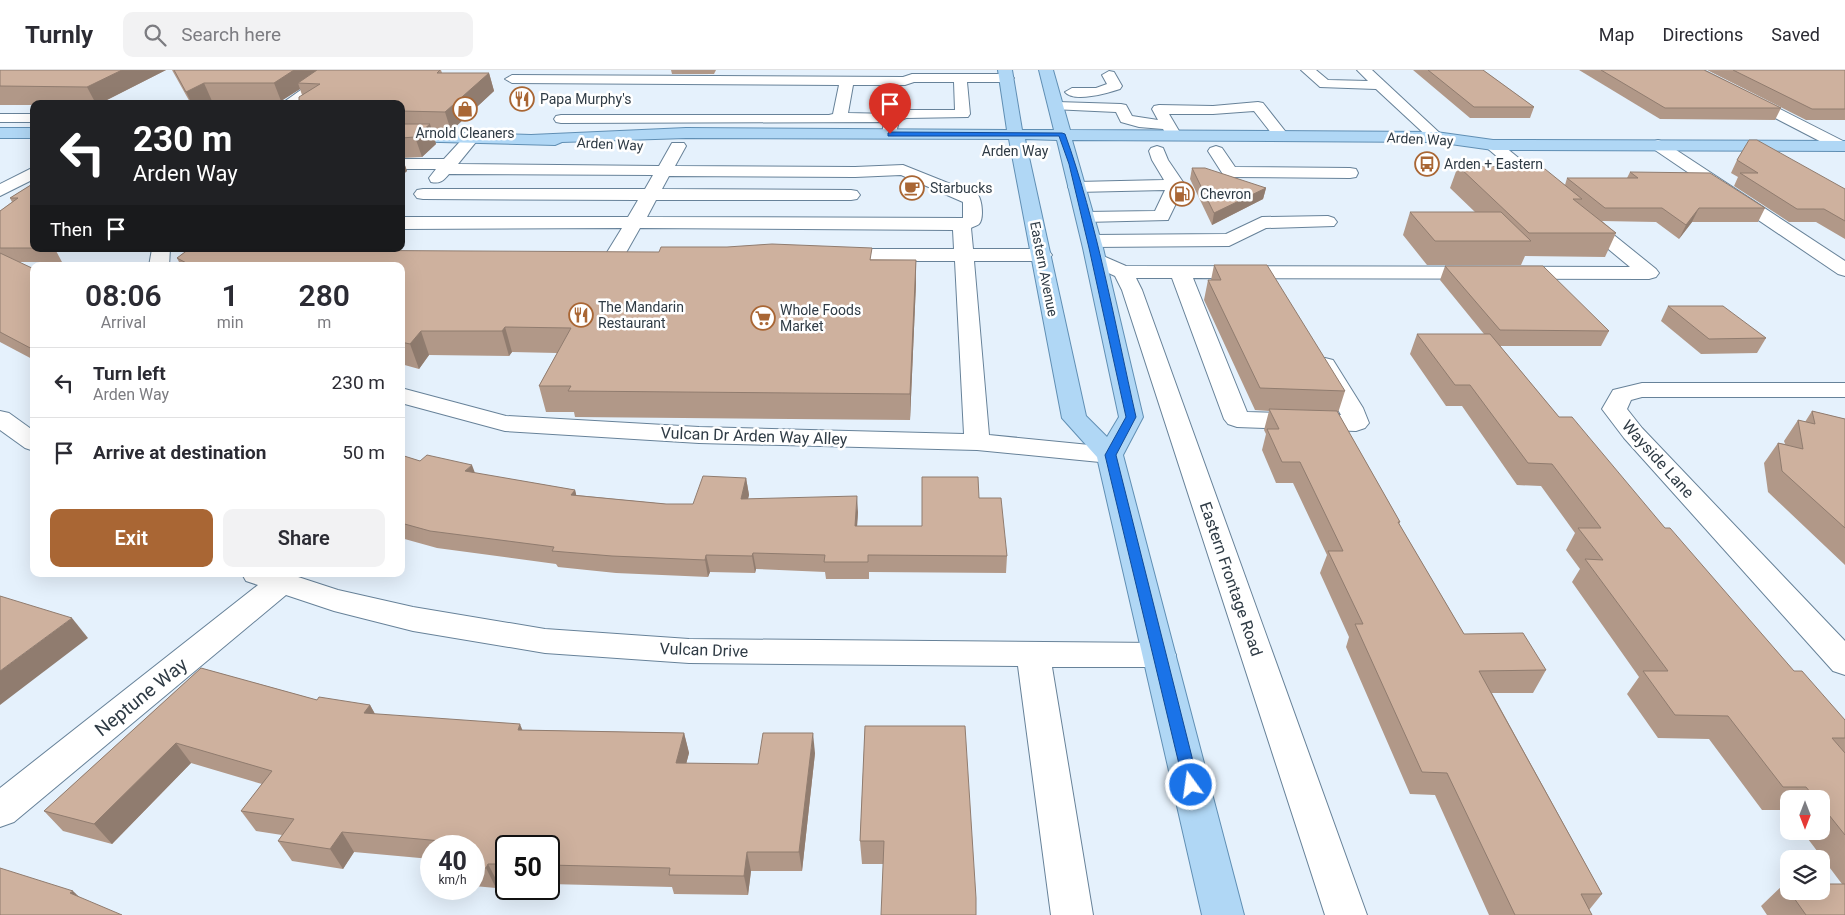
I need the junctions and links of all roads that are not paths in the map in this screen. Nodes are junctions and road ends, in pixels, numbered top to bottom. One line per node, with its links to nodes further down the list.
1 (338, 70): 20 (street)
2 (1046, 70): 19 (main road, Eastern Avenue)
3 (1308, 70): 15 (street)
4 (1332, 70): 15 (street)
5 (1364, 70): 16 (street)
6 (1693, 70): 40 (street)
7 (912, 74): 11 (street); 14 (street)
8 (1006, 74): 11 (street); 41 (main road, Eastern Avenue)
9 (632, 75): 13 (street); 14 (street)
10 (1110, 75): 19 (street)
11 (960, 78): 17 (street)
12 (512, 79): 13 (street)
13 (592, 81): 25 (street)
14 (847, 81): 26 (street)
15 (1325, 84): 16 (street)
16 (1380, 85): 35 (street)
17 (962, 95): 18 (street); 24 (street)
18 (980, 95)
19 (1055, 99): 27 (street); 41 (main road, Eastern Avenue)
20 (294, 100)
21 (1237, 107): 27 (street); 32 (street); 33 (street)
22 (0, 118): 23 (street)
23 (30, 118)
24 (892, 118): 26 (street); 30 (street)
25 (561, 119): 26 (street); 36 (street)
26 (831, 124): 30 (main road, Arden Way); 36 (main road, Arden Way)
27 (1168, 125): 32 (main road, Arden Way); 41 (main road, Arden Way)
28 (0, 133): 29 (main road)
29 (30, 133)
30 (890, 134): 41 (main road, Arden Way)
31 (405, 136): 34 (main road, Arden Way)
32 (1252, 136): 33 (main road, Arden Way)
33 (1281, 136): 35 (main road, Arden Way)
34 (472, 137): 36 (main road, Arden Way); 49 (street)
35 (1436, 137): 37 (main road, Arden Way)
36 (536, 138): 39 (main road, Arden Way)
37 (1493, 145): 38 (main road, Arden Way); 45 (main road, Arden Way); 77 (street)
38 (1658, 145): 40 (main road, Arden Way); 75 (street)
39 (678, 146): 42 (main road, Arden Way); 50 (street)
40 (1843, 146)
41 (1042, 147): 56 (main road, Eastern Avenue); 74 (main road, Eastern Avenue)
42 (878, 150)
43 (1138, 151): 44 (main road, Arden Way)
44 (1157, 151): 45 (main road, Arden Way); 55 (street)
45 (1216, 151): 53 (street)
46 (858, 154): 51 (street)
47 (1338, 159): 53 (street)
48 (405, 164): 49 (street)
49 (448, 167): 50 (street); 59 (street)
50 (664, 171): 51 (street); 58 (street)
51 (855, 172): 60 (street); 67 (street)
52 (1212, 172): 53 (street)
53 (1230, 172)
54 (30, 174): 57 (street)
55 (1176, 176): 56 (street); 62 (street)
56 (1077, 187): 62 (main road, Eastern Avenue)
57 (0, 192)
58 (651, 193): 59 (street); 60 (street); 63 (street)
59 (423, 194): 61 (street)
60 (851, 195): 66 (street)
61 (405, 214)
62 (1085, 217): 68 (main road, Eastern Avenue)
63 (635, 222): 65 (street); 66 (street); 70 (street)
64 (1328, 222): 68 (street)
65 (405, 223)
66 (845, 224): 67 (street)
67 (962, 225): 73 (street)
68 (1094, 250): 76 (street); 82 (main road, Eastern Avenue)
69 (596, 254): 70 (street)
70 (616, 254): 71 (street)
71 (636, 254)
72 (814, 255): 73 (street)
73 (963, 255): 74 (street); 81 (street)
74 (1042, 255): 82 (main road, Eastern Avenue)
75 (1845, 270)
76 (1123, 272): 77 (street); 90 (street, Eastern Frontage Road)
77 (1180, 272): 78 (street)
78 (1314, 349)
79 (1845, 390): 86 (street, Wayside Lane)
80 (405, 396): 81 (street, Vulcan Dr Arden Way Alley)
81 (977, 442): 82 (street, Vulcan Dr Arden Way Alley)
82 (1110, 455): 85 (main road)
83 (269, 578): 84 (street, Vulcan Drive); 87 (street, Neptune Way)
84 (1033, 654): 85 (street, Vulcan Drive); 88 (street)
85 (1159, 655): 89 (main road)
86 (1845, 662)
87 (0, 810)
88 (1072, 915)
89 (1223, 915)
90 (1346, 915)

